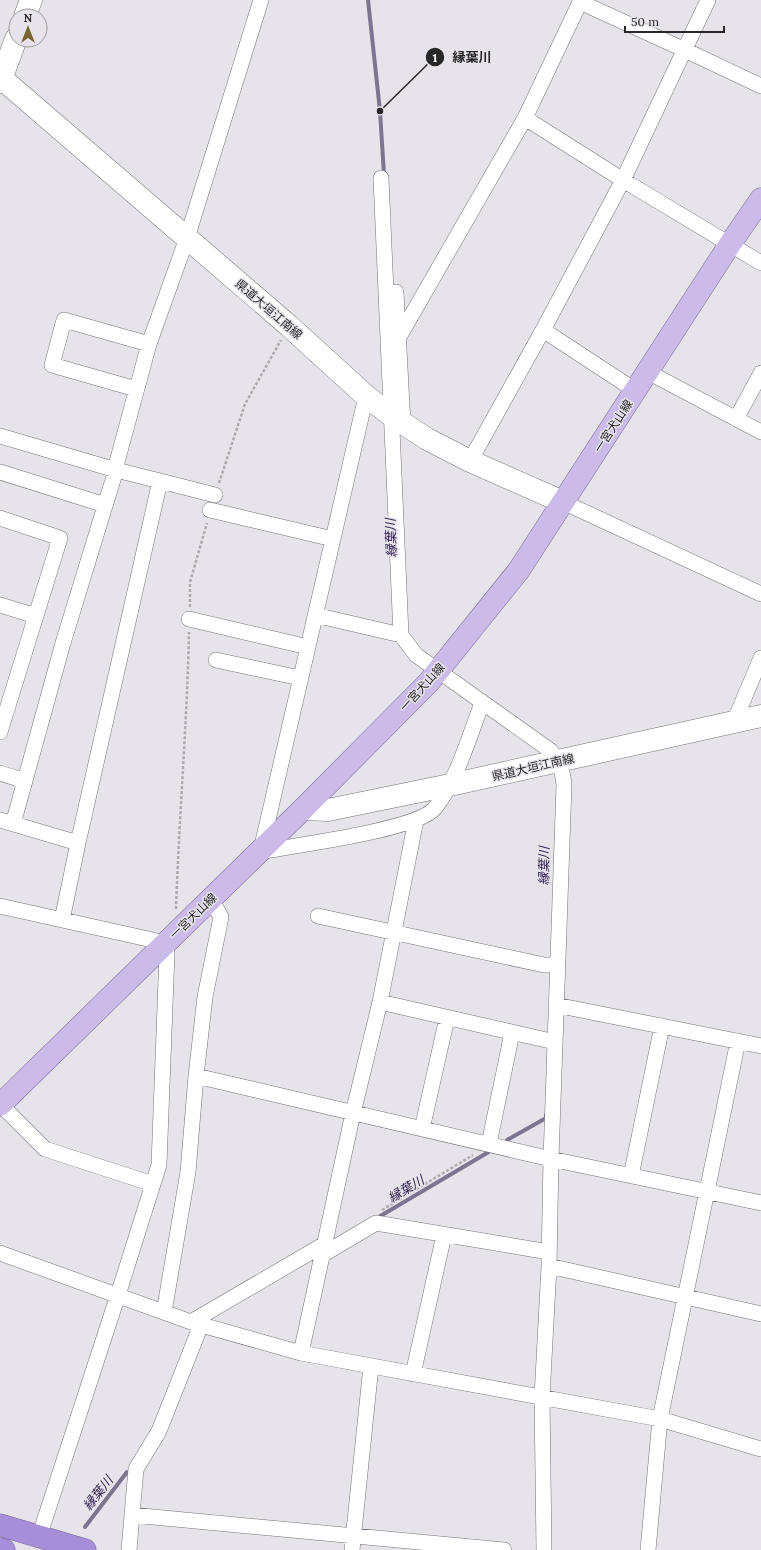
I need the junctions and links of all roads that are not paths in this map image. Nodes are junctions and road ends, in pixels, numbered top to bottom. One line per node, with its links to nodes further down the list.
1 (262, 0): 13 (street)
2 (708, 0): 5 (street)
3 (580, 1): 5 (street); 8 (street)
4 (12, 48): 6 (main road)
5 (685, 50): 7 (street); 10 (street)
6 (0, 79): 13 (main road, 県道大垣江南線)
7 (761, 86)
8 (525, 118): 10 (street); 18 (street)
9 (381, 178): 15 (street)
10 (624, 180): 14 (street); 17 (street)
11 (761, 200): 14 (main road, 一宮犬山線)
12 (392, 202): 15 (street)
13 (187, 238): 19 (street); 24 (main road, 県道大垣江南線)
14 (730, 244): 16 (street); 20 (main road, 一宮犬山線)
15 (389, 248): 18 (street)
16 (761, 264)
17 (543, 330): 23 (street); 29 (street)
18 (393, 333): 25 (street)
19 (148, 344): 22 (street); 22 (street)
20 (648, 372): 23 (main road, 一宮犬山線); 26 (street)
21 (761, 373): 26 (street)
22 (136, 389): 30 (street)
23 (636, 391): 34 (main road, 一宮犬山線)
24 (366, 396): 25 (main road, 県道大垣江南線); 38 (street)
25 (397, 420): 29 (main road, 県道大垣江南線); 44 (street)
26 (736, 420): 27 (street)
27 (761, 432)
28 (0, 436): 30 (street)
29 (470, 462): 34 (main road, 県道大垣江南線)
30 (116, 470): 32 (street); 35 (street)
31 (0, 472): 35 (street)
32 (160, 481): 33 (street); 62 (street)
33 (215, 495)
34 (563, 502): 39 (street); 48 (main road, 一宮犬山線)
35 (106, 505): 57 (street)
36 (210, 510): 38 (street)
37 (0, 518): 42 (street)
38 (333, 539): 41 (street)
39 (761, 594)
40 (0, 605): 42 (street)
41 (315, 615): 44 (street); 45 (street)
42 (36, 616): 50 (street)
43 (189, 619): 45 (street)
44 (401, 635): 48 (street)
45 (308, 647): 49 (street)
46 (761, 658): 53 (street)
47 (216, 660): 49 (street)
48 (438, 672): 51 (street); 59 (main road, 一宮犬山線)
49 (300, 678): 63 (street)
50 (5, 698): 54 (street)
51 (482, 703): 55 (street); 58 (street)
52 (761, 716): 53 (main road, 県道大垣江南線)
53 (734, 722): 55 (main road, 県道大垣江南線)
54 (0, 732)
55 (558, 761): 58 (main road, 県道大垣江南線); 70 (street)
56 (0, 773): 57 (street)
57 (25, 780): 61 (street)
58 (450, 785): 59 (main road, 県道大垣江南線); 60 (street)
59 (303, 809): 63 (main road, 一宮犬山線)
60 (416, 820): 63 (street); 68 (street)
61 (6, 822): 62 (street)
62 (78, 843): 67 (street)
63 (259, 851): 64 (main road, 一宮犬山線)
64 (211, 899): 69 (main road, 一宮犬山線); 79 (street)
65 (0, 906): 67 (street)
66 (318, 916): 68 (street)
67 (62, 920): 69 (street)
68 (395, 932): 70 (street); 71 (street)
69 (166, 943): 80 (main road, 一宮犬山線); 86 (street)
70 (558, 965): 72 (street)
71 (380, 1002): 73 (street); 81 (street)
72 (556, 1005): 74 (street); 77 (street)
73 (447, 1018): 75 (street); 82 (street)
74 (662, 1026): 76 (street); 85 (street)
75 (512, 1033): 77 (street); 83 (street)
76 (738, 1041): 78 (street); 87 (street)
77 (555, 1042): 84 (street)
78 (761, 1046)
79 (196, 1076): 81 (street); 95 (street)
80 (0, 1105): 86 (street)
81 (353, 1113): 82 (street); 90 (street)
82 (422, 1129): 83 (street)
83 (490, 1145): 84 (street)
84 (551, 1158): 85 (street); 92 (street)
85 (631, 1176): 87 (street)
86 (153, 1184): 93 (street)
87 (707, 1192): 88 (street); 94 (street)
88 (761, 1203)
89 (444, 1235): 90 (street); 92 (street); 100 (street)
90 (322, 1250): 97 (street); 98 (street)
91 (0, 1253): 93 (street)
92 (549, 1259): 94 (street); 101 (street)
93 (118, 1295): 95 (street); 107 (street)
94 (684, 1297): 96 (street); 102 (street)
95 (164, 1312): 97 (street)
96 (761, 1314)
97 (196, 1324): 98 (street); 104 (street)
98 (301, 1353): 99 (street)
99 (371, 1366): 100 (street); 106 (street)
100 (414, 1374): 101 (street)
101 (542, 1397): 102 (street); 114 (street)
102 (660, 1419): 103 (street); 115 (street)
103 (761, 1449)
104 (132, 1514): 106 (street); 111 (street)
105 (0, 1525): 107 (highway)
106 (353, 1535): 112 (street); 113 (street)
107 (39, 1537): 110 (highway)
108 (0, 1549): 109 (highway)
109 (4, 1550)
110 (85, 1550)
111 (129, 1550)
112 (352, 1550)
113 (504, 1550)
114 (544, 1550)
115 (648, 1550)

